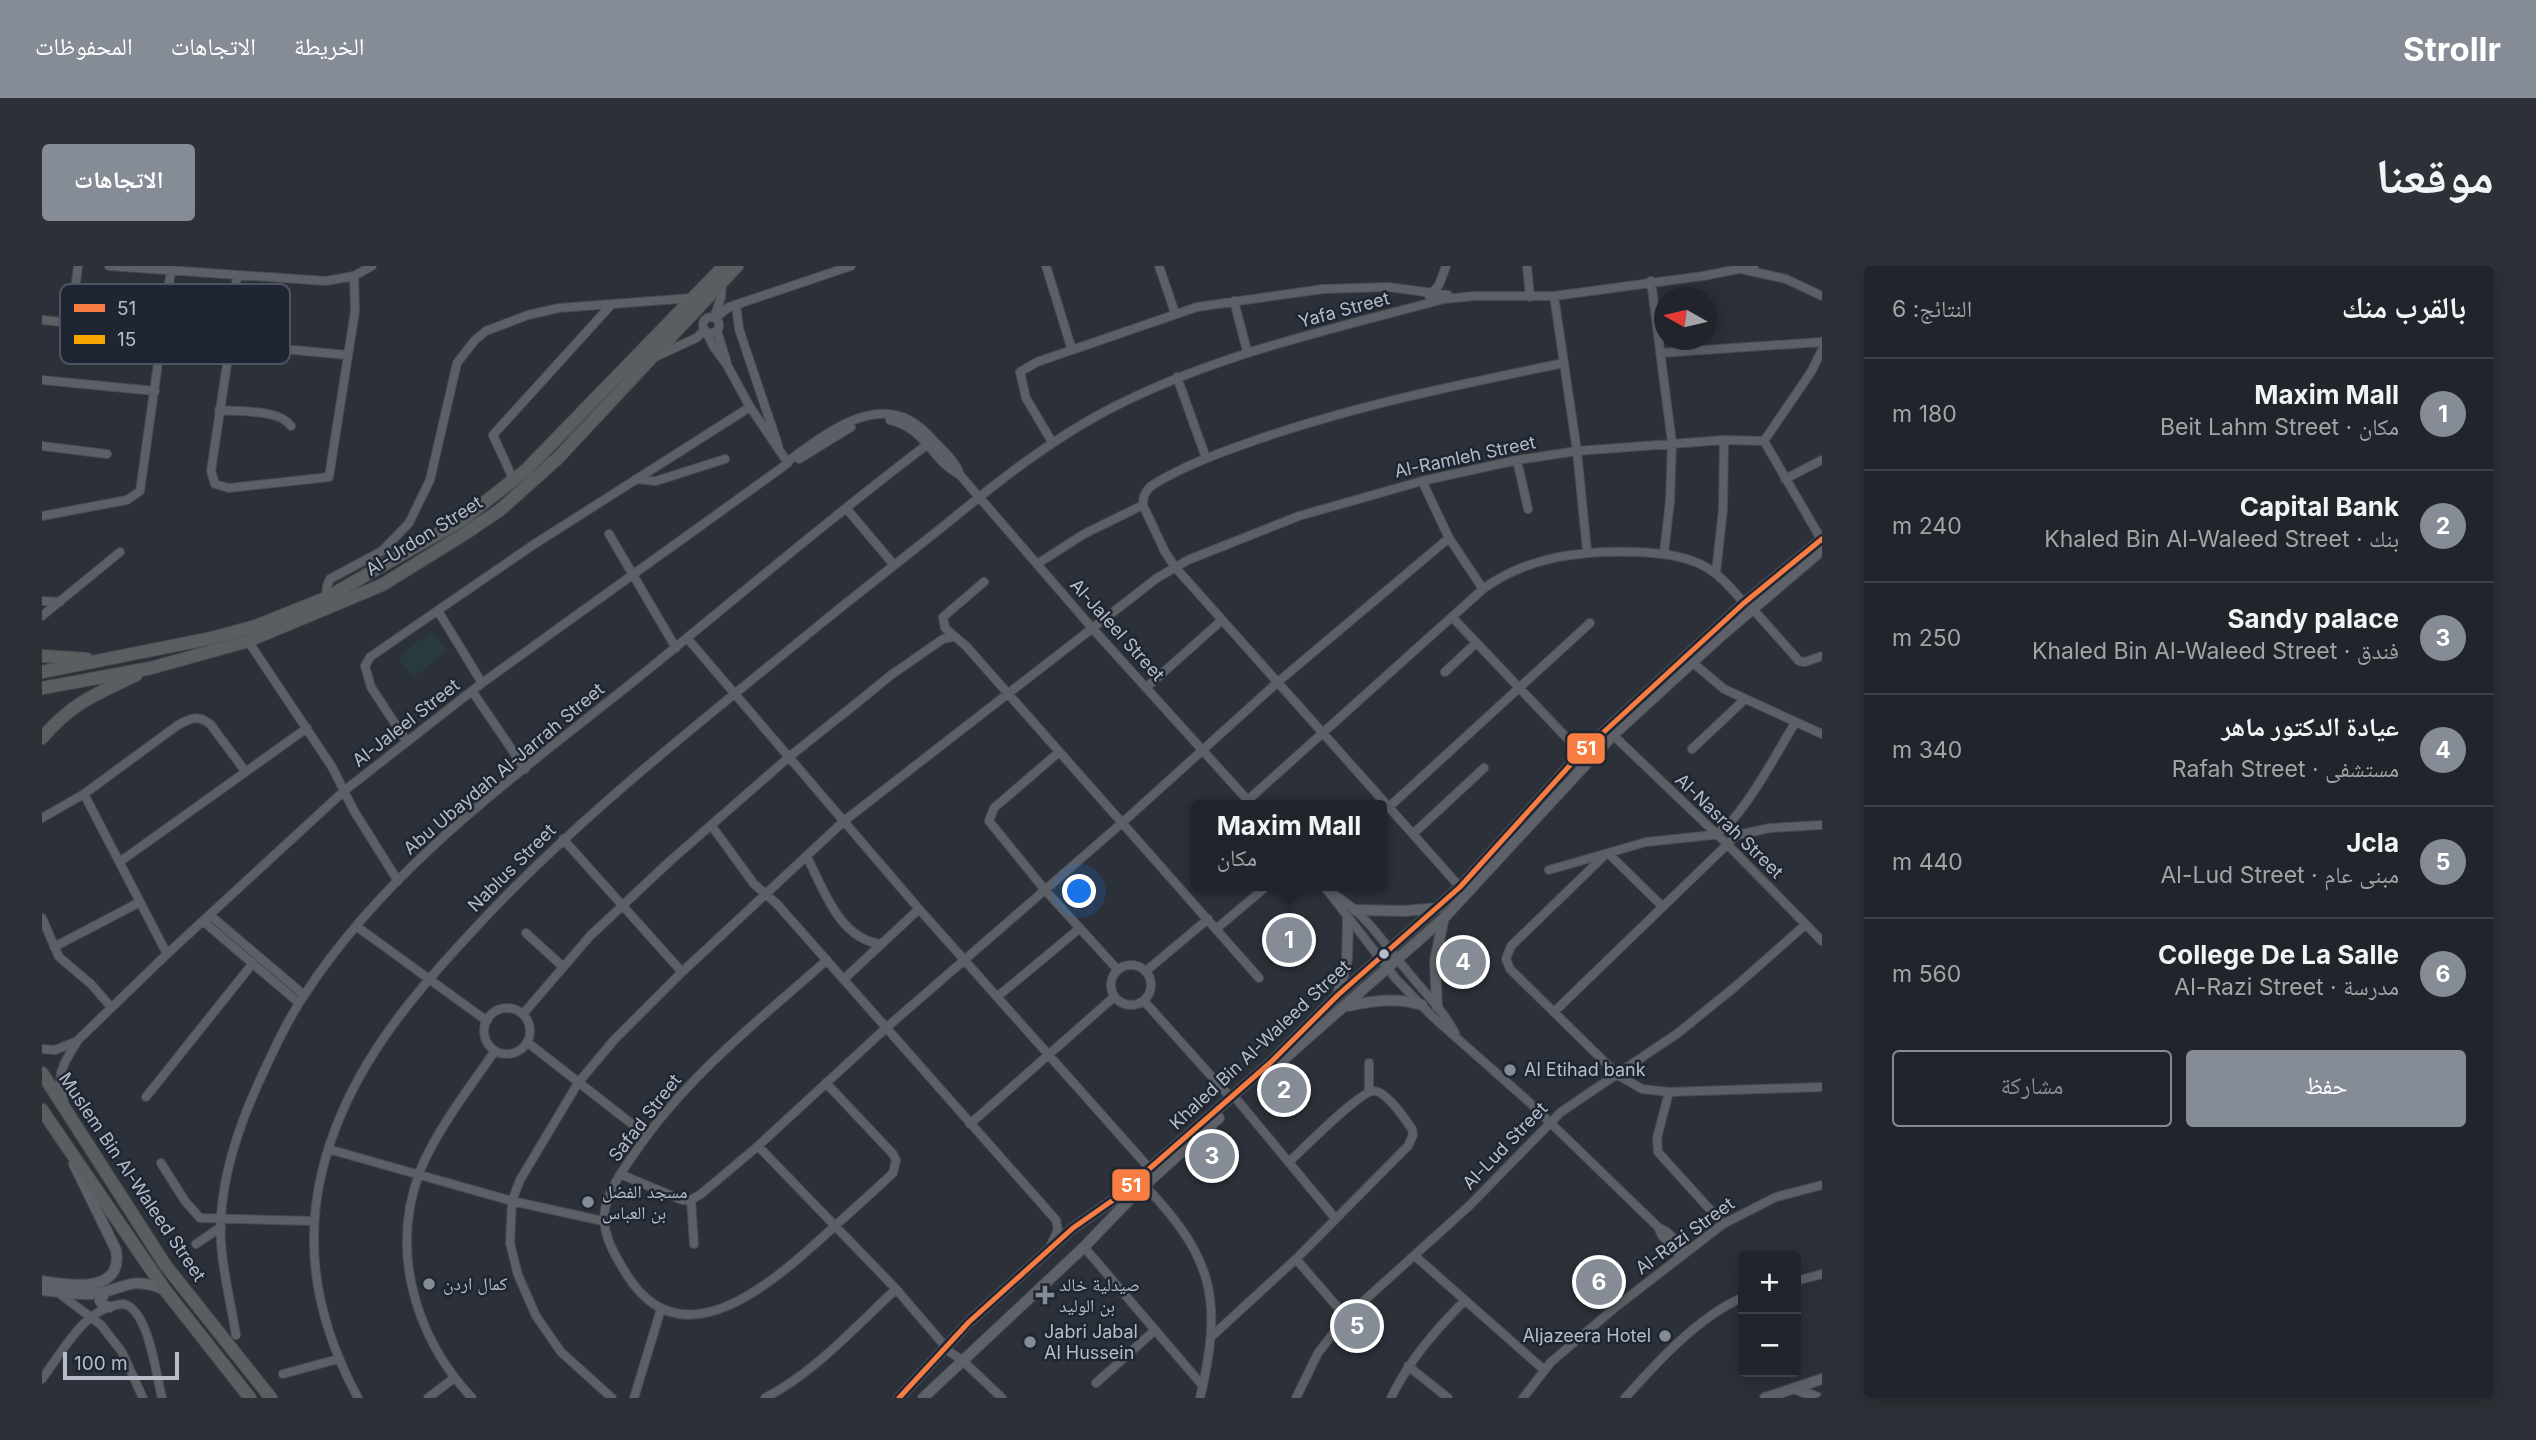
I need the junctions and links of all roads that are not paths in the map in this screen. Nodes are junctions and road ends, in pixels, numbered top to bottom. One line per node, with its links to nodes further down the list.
1 (78, 266): 18 (street)
2 (109, 266): 13 (street)
3 (372, 266): 15 (street)
4 (724, 266): 26 (highway, Al-Urdon Street)
5 (737, 266): 17 (highway, Al-Urdon Street)
6 (851, 266): 30 (street)
7 (1045, 266): 38 (street)
8 (1159, 266): 31 (street)
9 (1446, 266): 21 (street)
10 (1527, 266): 25 (street)
11 (1754, 266): 12 (street, Yafa Street)
12 (1739, 269): 16 (street, Yafa Street); 24 (street)
13 (172, 271): 14 (street); 19 (street)
14 (237, 275): 15 (street); 20 (street)
15 (354, 276): 42 (street)
16 (1651, 281): 23 (street, Yafa Street); 41 (street)
17 (722, 283): 34 (street); 43 (highway, Al-Urdon Street)
18 (76, 284)
19 (170, 284)
20 (236, 284)
21 (1430, 294): 22 (street); 27 (street); 28 (street)
22 (1461, 296): 25 (street, Yafa Street); 28 (street, Yafa Street)
23 (1554, 296): 25 (street, Yafa Street); 44 (street)
24 (1822, 296)
25 (1530, 297)
26 (693, 298): 29 (street); 70 (highway, Al-Urdon Street)
27 (1234, 301): 31 (street); 40 (street)
28 (1424, 304): 40 (street, Yafa Street)
29 (611, 305): 70 (street); 93 (street)
30 (738, 306): 34 (street); 66 (street)
31 (1175, 313): 38 (street)
32 (42, 320): 33 (street)
33 (60, 321)
34 (716, 322): 35 (street); 35 (street); 47 (street)
35 (706, 331): 43 (street); 47 (street)
36 (1822, 342): 41 (street)
37 (290, 350): 42 (street)
38 (1072, 350): 56 (street)
39 (1822, 350): 55 (street)
40 (1247, 351): 48 (street, Yafa Street)
41 (1660, 353): 57 (street)
42 (347, 355): 52 (street)
43 (652, 358): 79 (highway, Al-Urdon Street)
44 (1564, 363): 60 (street); 62 (street)
45 (158, 364): 50 (street)
46 (227, 364): 52 (street)
47 (727, 365): 51 (street)
48 (1177, 377): 56 (street, Yafa Street); 62 (street)
49 (42, 380): 50 (street)
50 (155, 391): 76 (street)
51 (750, 407): 66 (street); 68 (street)
52 (219, 410): 53 (street)
53 (291, 426)
54 (1724, 440): 55 (street, Al-Ramleh Street); 57 (street, Al-Ramleh Street); 89 (street)
55 (1764, 441): 69 (street)
56 (1052, 442): 72 (street, Yafa Street)
57 (1672, 443): 60 (street, Al-Ramleh Street); 84 (street)
58 (928, 444): 66 (street, Al-Jaleel Street); 67 (street, Al-Jaleel Street); 74 (street, Abu Ubaydah Al-Jarrah Street)
59 (42, 446): 61 (street)
60 (1577, 451): 64 (street, Al-Ramleh Street); 82 (street)
61 (107, 454)
62 (1206, 458): 73 (street)
63 (725, 459): 68 (street)
64 (1517, 460): 71 (street, Al-Ramleh Street); 75 (street)
65 (1822, 460): 69 (street)
66 (785, 462): 67 (street, Al-Jaleel Street); 90 (street, Al-Jaleel Street)
67 (960, 475): 72 (street, Al-Jaleel Street)
68 (636, 479): 97 (street)
69 (1785, 479): 81 (street)
70 (514, 481): 77 (highway, Al-Urdon Street)
71 (1422, 481): 80 (street); 88 (street, Al-Ramleh Street)
72 (979, 497): 86 (street, Al-Jaleel Street); 87 (street, Nablus Street)
73 (1143, 505): 86 (street); 88 (street)
74 (846, 508): 87 (street); 104 (street, Abu Ubaydah Al-Jarrah Street)
75 (1528, 509)
76 (42, 516)
77 (451, 525): 79 (highway); 93 (highway, Al-Urdon Street)
78 (610, 534): 90 (street)
79 (459, 538): 105 (highway, Al-Urdon Street)
80 (1450, 538): 92 (street); 115 (street)
81 (1822, 539): 96 (main road, Khaled Bin Al-Waleed Street)
82 (1587, 551): 84 (street); 92 (street)
83 (120, 552): 95 (street)
84 (1664, 553): 89 (street)
85 (1821, 555): 96 (main road, Khaled Bin Al-Waleed Street)
86 (1037, 564): 102 (street, Al-Jaleel Street)
87 (894, 565): 121 (street, Nablus Street)
88 (1175, 566): 100 (street); 102 (street, Al-Ramleh Street)
89 (1716, 573): 96 (street)
90 (632, 576): 107 (street); 116 (street, Al-Jaleel Street)
91 (984, 582): 103 (street)
92 (1483, 589): 99 (street)
93 (326, 598): 110 (highway, Al-Urdon Street)
94 (42, 601): 95 (street)
95 (60, 602): 98 (street)
96 (1748, 606): 109 (street); 111 (main road, Khaled Bin Al-Waleed Street); 134 (main road, Khaled Bin Al-Waleed Street)
97 (438, 611): 116 (street); 130 (street)
98 (42, 616)
99 (1453, 618): 106 (street); 126 (street)
100 (1222, 620): 115 (street); 117 (street)
101 (1590, 623): 119 (street)
102 (1093, 629): 117 (street, Al-Jaleel Street); 122 (street, Al-Ramleh Street)
103 (952, 637): 122 (street); 135 (street)
104 (687, 638): 107 (street, Abu Ubaydah Al-Jarrah Street); 121 (street)
105 (248, 642): 112 (highway, Al-Urdon Street); 125 (street)
106 (1476, 643): 114 (street); 119 (street)
107 (676, 648): 137 (street, Abu Ubaydah Al-Jarrah Street)
108 (42, 656): 110 (highway)
109 (1822, 656)
110 (105, 660): 113 (highway, Al-Urdon Street)
111 (1692, 662): 123 (street); 128 (main road, Khaled Bin Al-Waleed Street)
112 (152, 668): 118 (highway, Al-Urdon Street); 129 (highway)
113 (42, 672)
114 (1445, 672)
115 (1279, 681): 126 (street); 131 (street)
116 (482, 683): 120 (street, Al-Jaleel Street)
117 (1147, 687): 131 (street, Al-Jaleel Street)
118 (42, 688)
119 (1519, 689): 134 (street); 145 (street)
120 (472, 691): 130 (street, Al-Jaleel Street); 137 (street)
121 (734, 695): 135 (street); 153 (street, Nablus Street)
122 (1009, 695): 133 (street); 147 (street, Al-Ramleh Street)
123 (1744, 700): 124 (street); 132 (street)
124 (1795, 723): 127 (street); 152 (street)
125 (307, 728): 138 (street); 139 (street)
126 (1323, 732): 142 (street); 143 (street)
127 (1822, 734)
128 (1613, 735): 152 (street, Al-Nasrah Street); 169 (main road, Khaled Bin Al-Waleed Street)
129 (42, 738)
130 (407, 742): 139 (street, Al-Jaleel Street)
131 (1202, 749): 141 (street, Al-Jaleel Street); 148 (street)
132 (1692, 749)
133 (1059, 752): 148 (street); 161 (street)
134 (1581, 753): 160 (main road, Khaled Bin Al-Waleed Street)
135 (789, 757): 147 (street); 149 (street)
136 (1484, 768): 151 (street)
137 (525, 769): 159 (street, Abu Ubaydah Al-Jarrah Street)
138 (245, 771): 140 (street); 157 (street)
139 (345, 790): 159 (street); 172 (street, Al-Jaleel Street)
140 (84, 794): 146 (street); 157 (street)
141 (1247, 800)
142 (1253, 800)
143 (1383, 800)
144 (1387, 805): 145 (street)
145 (1389, 807): 151 (street)
146 (42, 818)
147 (844, 821): 156 (street, Al-Ramleh Street); 168 (street)
148 (1123, 822): 161 (street); 173 (street)
149 (711, 825): 164 (street); 166 (street)
150 (1822, 825): 154 (street)
151 (1412, 834): 160 (street)
152 (1717, 834): 154 (street, Al-Nasrah Street); 155 (street)
153 (562, 839): 166 (street); 195 (street, Nablus Street)
154 (1727, 844): 167 (street); 174 (street, Al-Nasrah Street)
155 (1607, 855): 158 (street); 167 (street); 207 (street)
156 (807, 857): 164 (street, Al-Ramleh Street); 180 (street)
157 (121, 861): 165 (street)
158 (1549, 870)
159 (398, 881): 175 (street, Abu Ubaydah Al-Jarrah Street)
160 (1460, 887): 169 (main road, Khaled Bin Al-Waleed Street)
161 (1045, 890): 176 (street); 186 (street)
162 (1261, 891): 177 (street)
163 (1329, 891): 170 (street)
164 (767, 894): 185 (street); 193 (street, Al-Ramleh Street)
165 (141, 902): 181 (street); 183 (street)
166 (623, 904): 189 (street); 193 (street)
167 (1663, 907): 207 (street)
168 (919, 909): 180 (street); 186 (street)
169 (1441, 913): 170 (main road); 182 (main road, Khaled Bin Al-Waleed Street); 187 (main road, Khaled Bin Al-Waleed Street); 204 (main road)
170 (1352, 914): 182 (street); 184 (street); 198 (main road)
171 (42, 918): 181 (street)
172 (207, 919): 183 (street, Al-Jaleel Street); 188 (street); 197 (street)
173 (1208, 919): 177 (street); 192 (street)
174 (1805, 925): 179 (street, Al-Nasrah Street); 219 (street, Al-Lud Street)
175 (356, 926): 195 (street); 197 (street, Abu Ubaydah Al-Jarrah Street)
176 (1080, 928): 190 (street); 199 (street)
177 (1216, 929): 194 (street)
178 (526, 933): 189 (street)
179 (1822, 941)
180 (880, 944): 196 (street)
181 (54, 947): 205 (street)
182 (1390, 950): 184 (main road, Khaled Bin Al-Waleed Street); 187 (street)
183 (167, 954): 205 (street, Al-Jaleel Street)
184 (1380, 958): 191 (street); 198 (main road, Khaled Bin Al-Waleed Street)
185 (827, 960): 196 (street); 231 (street, Safad Street)
186 (964, 960): 199 (street); 210 (street)
187 (1398, 960): 191 (main road, Khaled Bin Al-Waleed Street); 204 (street)
188 (253, 963): 202 (street); 225 (street)
189 (562, 967): 208 (street)
190 (1117, 969): 192 (street); 200 (street)
191 (1388, 969): 203 (street); 206 (main road, Khaled Bin Al-Waleed Street)
192 (1146, 971): 201 (street)
193 (682, 972): 220 (street, Al-Ramleh Street)
194 (1259, 978)
195 (428, 979): 209 (street); 234 (street, Nablus Street)
196 (844, 979): 210 (street)
197 (304, 995): 202 (street, Abu Ubaydah Al-Jarrah Street)
198 (1338, 995): 226 (main road, Khaled Bin Al-Waleed Street)
199 (998, 997): 216 (street)
200 (1114, 997): 201 (street); 216 (street)
201 (1144, 1001): 226 (street)
202 (299, 1003): 247 (street, Abu Ubaydah Al-Jarrah Street)
203 (1422, 1005): 206 (main road); 211 (street)
204 (1437, 1006): 211 (street)
205 (111, 1007): 212 (street, Al-Jaleel Street)
206 (1345, 1007): 226 (main road, Khaled Bin Al-Waleed Street)
207 (1554, 1012): 219 (street)
208 (523, 1014): 209 (street); 213 (street)
209 (486, 1021): 215 (street)
210 (886, 1028): 221 (street); 230 (street)
211 (1456, 1036): 229 (street)
212 (78, 1040): 214 (street, Al-Jaleel Street); 228 (street, Al-Jaleel Street)
213 (527, 1042): 215 (street); 220 (street)
214 (42, 1049)
215 (495, 1051): 239 (street)
216 (1049, 1054): 230 (street); 237 (street)
217 (1369, 1063): 223 (street)
218 (42, 1073): 228 (highway, Muslem Bin Al-Waleed Street)
219 (1618, 1075): 224 (street); 229 (street, Al-Lud Street)
220 (578, 1083): 231 (street); 243 (street, Al-Ramleh Street)
221 (827, 1083): 233 (street); 249 (street)
222 (1822, 1087): 224 (street)
223 (1369, 1092): 235 (street); 244 (street)
224 (1669, 1092): 248 (street)
225 (146, 1097)
226 (1234, 1100): 235 (street); 237 (main road, Khaled Bin Al-Waleed Street); 241 (main road, Khaled Bin Al-Waleed Street)
227 (42, 1110): 232 (highway, Muslem Bin Al-Waleed Street)
228 (67, 1113): 292 (highway, Muslem Bin Al-Waleed Street)
229 (1549, 1123): 255 (street); 256 (street, Al-Lud Street)
230 (970, 1124): 254 (street)
231 (646, 1135): 238 (street, Safad Street)
232 (61, 1140): 260 (main road); 263 (highway, Muslem Bin Al-Waleed Street)
233 (758, 1146): 242 (street); 249 (street)
234 (328, 1149): 239 (street); 245 (street, Nablus Street)
235 (1289, 1161): 244 (street)
236 (161, 1163): 247 (street)
237 (1150, 1169): 250 (main road, Khaled Bin Al-Waleed Street)
238 (620, 1174): 242 (street); 246 (street, Safad Street)
239 (418, 1175): 243 (street); 283 (street)
240 (1822, 1185): 248 (street, Al-Razi Street)
241 (1145, 1186): 253 (main road, Khaled Bin Al-Waleed Street); 274 (street)
242 (691, 1200): 252 (street)
243 (512, 1201): 246 (street); 296 (street)
244 (1335, 1218): 257 (street)
245 (313, 1221): 247 (street); 276 (street, Nablus Street)
246 (603, 1221): 269 (street)
247 (221, 1224): 251 (street); 273 (street, Abu Ubaydah Al-Jarrah Street)
248 (1723, 1224): 255 (street, Al-Razi Street)
249 (835, 1226): 261 (street); 269 (street)
250 (1073, 1228): 253 (main road); 254 (main road, Khaled Bin Al-Waleed Street)
251 (196, 1244)
252 (694, 1244)
253 (1084, 1247): 272 (street); 278 (main road, Khaled Bin Al-Waleed Street)
254 (1048, 1251): 275 (main road, Khaled Bin Al-Waleed Street)
255 (1684, 1254): 280 (street, Al-Razi Street)
256 (1415, 1256): 266 (street); 271 (street, Al-Lud Street)
257 (1296, 1259): 271 (street); 274 (street)
258 (1822, 1274): 259 (street)
259 (1801, 1280)
260 (42, 1281)
261 (896, 1289): 275 (street); 298 (street)
262 (42, 1290): 264 (main road)
263 (165, 1290): 265 (main road); 291 (highway, Muslem Bin Al-Waleed Street)
264 (58, 1292): 265 (main road); 270 (street)
265 (105, 1292): 268 (main road)
266 (1465, 1300): 279 (street); 280 (street)
267 (1738, 1300): 307 (street)
268 (109, 1307): 270 (street); 290 (street)
269 (661, 1309): 297 (street)
270 (91, 1315): 284 (street); 289 (street)
271 (1346, 1317): 303 (street, Al-Lud Street)
272 (1154, 1331): 286 (street); 287 (street)
273 (236, 1335)
274 (1212, 1336): 287 (street)
275 (946, 1345): 277 (main road, Khaled Bin Al-Waleed Street); 278 (street)
276 (338, 1359): 282 (street); 293 (street, Nablus Street)
277 (936, 1359): 281 (main road); 299 (main road, Khaled Bin Al-Waleed Street)
278 (963, 1361): 281 (main road, Khaled Bin Al-Waleed Street); 301 (street)
279 (1408, 1366): 304 (street); 305 (street)
280 (1543, 1369): 306 (street, Al-Razi Street)
281 (951, 1372): 300 (main road, Khaled Bin Al-Waleed Street)
282 (283, 1374)
283 (454, 1378): 294 (street); 295 (street)
284 (42, 1379)
285 (1822, 1379): 288 (main road)
286 (1096, 1383)
287 (1203, 1386): 302 (street)
288 (1794, 1388): 308 (main road); 309 (main road)
289 (143, 1398)
290 (162, 1398)
291 (250, 1398)
292 (271, 1398)
293 (358, 1398)
294 (428, 1398)
295 (472, 1398)
296 (612, 1398)
297 (634, 1398)
298 (765, 1398)
299 (899, 1398)
300 (923, 1398)
301 (1002, 1398)
302 (1200, 1398)
303 (1296, 1398)
304 (1391, 1398)
305 (1448, 1398)
306 (1523, 1398)
307 (1625, 1398)
308 (1765, 1398)
309 (1818, 1398)

